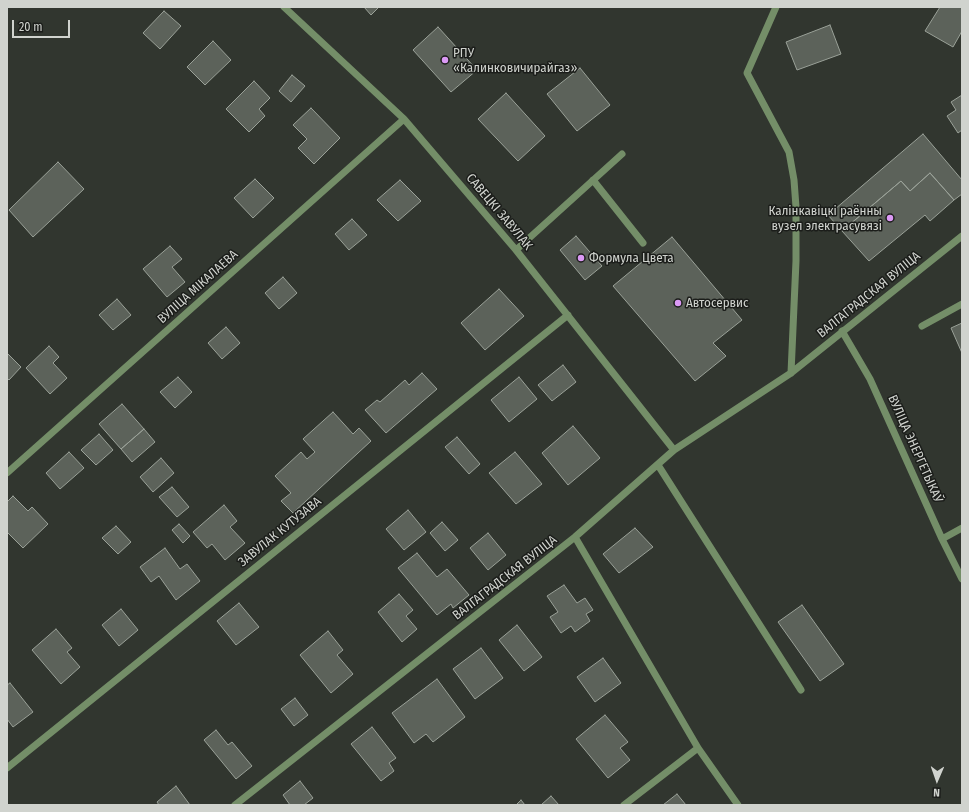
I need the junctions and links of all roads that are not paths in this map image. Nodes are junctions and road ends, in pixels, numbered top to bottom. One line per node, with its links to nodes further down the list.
1 (284, 7): 3 (street, САВЕЦКІ ЗАВУЛАК)
2 (776, 7): 13 (street)
3 (404, 119): 8 (street, САВЕЦКІ ЗАВУЛАК); 16 (street, ВУЛІЦА МІКАЛАЕВА)
4 (622, 154): 5 (street)
5 (593, 180): 7 (street); 8 (street)
6 (962, 236): 12 (street, ВАЛГАГРАДСКАЯ ВУЛІЦА)
7 (643, 243)
8 (516, 250): 10 (street, САВЕЦКІ ЗАВУЛАК)
9 (962, 304): 11 (street)
10 (568, 315): 14 (street, САВЕЦКІ ЗАВУЛАК); 23 (street, ЗАВУЛАК КУТУЗАВА)
11 (922, 326)
12 (842, 331): 13 (street, ВАЛГАГРАДСКАЯ ВУЛІЦА); 19 (street, ВУЛІЦА ЭНЕРГЕТЫКАЎ)
13 (792, 373): 14 (street, ВАЛГАГРАДСКАЯ ВУЛІЦА)
14 (674, 450): 15 (street, ВАЛГАГРАДСКАЯ ВУЛІЦА)
15 (658, 465): 18 (street, ВАЛГАГРАДСКАЯ ВУЛІЦА); 21 (street)
16 (7, 473)
17 (962, 528): 19 (street)
18 (576, 538): 22 (street); 24 (street, ВАЛГАГРАДСКАЯ ВУЛІЦА)
19 (942, 539): 20 (street, ВУЛІЦА ЭНЕРГЕТЫКАЎ)
20 (962, 579)
21 (802, 690)
22 (698, 748): 25 (street); 26 (street)
23 (7, 768)
24 (234, 805)
25 (624, 805)
26 (738, 805)

